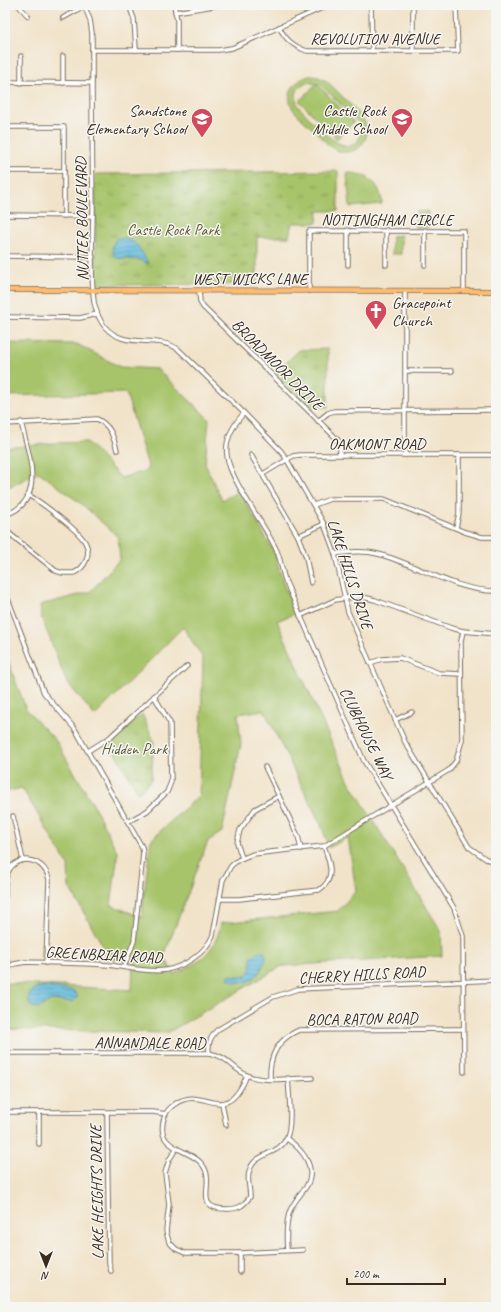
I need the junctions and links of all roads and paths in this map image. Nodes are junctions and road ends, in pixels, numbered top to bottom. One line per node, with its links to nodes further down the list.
1 (18, 5): 11 (street)
2 (84, 5): 12 (street); 14 (street, NUTTER BOULEVARD)
3 (129, 5): 15 (street)
4 (174, 5): 10 (street)
5 (220, 5): 10 (street)
6 (328, 5): 13 (street)
7 (371, 5): 18 (street)
8 (413, 5): 17 (street)
9 (456, 5): 17 (street, REVOLUTION AVENUE)
10 (175, 12): 16 (street)
11 (28, 16)
12 (63, 18)
13 (280, 27): 16 (street); 18 (street, REVOLUTION AVENUE)
14 (92, 50): 15 (street); 24 (street, NUTTER BOULEVARD)
15 (136, 50): 16 (street)
16 (177, 50)
17 (413, 50): 18 (street, REVOLUTION AVENUE)
18 (372, 51)
19 (21, 56): 23 (street)
20 (64, 56): 22 (street)
21 (5, 82): 23 (street)
22 (63, 82): 23 (street); 24 (street)
23 (21, 83)
24 (92, 83): 30 (street, NUTTER BOULEVARD)
25 (5, 126): 27 (street)
26 (5, 171): 27 (street)
27 (64, 171): 29 (street)
28 (5, 215): 29 (street)
29 (64, 216): 30 (street)
30 (93, 216): 35 (street, NUTTER BOULEVARD)
31 (348, 230): 32 (street, NOTTINGHAM CIRCLE); 36 (street); 42 (street, NOTTINGHAM CIRCLE)
32 (386, 230): 33 (street, NOTTINGHAM CIRCLE); 37 (street)
33 (425, 230): 38 (street); 44 (street, NOTTINGHAM CIRCLE)
34 (5, 256): 35 (street)
35 (93, 257): 40 (street, NUTTER BOULEVARD)
36 (348, 265)
37 (386, 265)
38 (425, 265)
39 (5, 290): 40 (main road, WEST WICKS LANE)
40 (94, 291): 41 (main road, WEST WICKS LANE); 46 (street, LAKE HILLS DRIVE)
41 (199, 291): 42 (main road, WEST WICKS LANE); 53 (street, BROADMOOR DRIVE)
42 (309, 291): 43 (main road, WEST WICKS LANE)
43 (405, 291): 44 (main road, WEST WICKS LANE); 48 (street)
44 (464, 292): 45 (main road, WEST WICKS LANE)
45 (496, 292)
46 (97, 314): 47 (street); 52 (street, LAKE HILLS DRIVE)
47 (5, 317)
48 (406, 372): 49 (street); 50 (street)
49 (452, 372)
50 (405, 410): 51 (street); 53 (street); 58 (street)
51 (496, 410)
52 (244, 413): 62 (street, LAKE HILLS DRIVE); 77 (street, CLUBHOUSE WAY)
53 (318, 421): 57 (street, BROADMOOR DRIVE)
54 (21, 422): 55 (street); 56 (street); 64 (street)
55 (5, 424)
56 (117, 450)
57 (340, 454): 58 (street, OAKMONT ROAD); 62 (street, OAKMONT ROAD)
58 (405, 455): 59 (street, OAKMONT ROAD)
59 (459, 455): 60 (street, OAKMONT ROAD); 69 (street)
60 (496, 455)
61 (251, 456): 63 (street)
62 (287, 460): 63 (street, OAKMONT ROAD); 65 (street, LAKE HILLS DRIVE)
63 (263, 474): 70 (street)
64 (28, 495): 66 (street); 68 (street)
65 (314, 505): 67 (street, LAKE HILLS DRIVE); 69 (street)
66 (5, 515)
67 (324, 524): 70 (street); 72 (street, LAKE HILLS DRIVE)
68 (5, 527)
69 (456, 528): 71 (street)
70 (298, 536): 73 (street)
71 (496, 537)
72 (335, 554): 75 (street); 76 (street, LAKE HILLS DRIVE)
73 (311, 583)
74 (5, 591): 86 (street)
75 (496, 591)
76 (344, 598): 77 (street); 78 (street); 80 (street, LAKE HILLS DRIVE)
77 (300, 616): 90 (street, CLUBHOUSE WAY)
78 (463, 631): 79 (street); 82 (street, GREENBRIAR ROAD)
79 (496, 634)
80 (370, 663): 82 (street); 85 (street, LAKE HILLS DRIVE)
81 (187, 666): 83 (street)
82 (461, 674): 88 (street, GREENBRIAR ROAD)
83 (154, 696): 86 (street); 92 (street)
84 (412, 712): 85 (street)
85 (395, 720): 88 (street, LAKE HILLS DRIVE)
86 (88, 751): 92 (street)
87 (265, 767): 89 (street)
88 (430, 781): 90 (street, GREENBRIAR ROAD); 97 (street, LAKE HILLS DRIVE)
89 (279, 796): 94 (street); 95 (street)
90 (390, 806): 93 (street, GREENBRIAR ROAD); 105 (street, CLUBHOUSE WAY)
91 (13, 816): 96 (street)
92 (129, 821): 103 (street)
93 (324, 846): 94 (street, GREENBRIAR ROAD); 99 (street)
94 (301, 849): 95 (street, GREENBRIAR ROAD)
95 (242, 858): 99 (street, GREENBRIAR ROAD)
96 (23, 860): 98 (street); 101 (street)
97 (496, 862)
98 (5, 896)
99 (220, 898): 103 (street, GREENBRIAR ROAD)
100 (5, 957): 102 (street)
101 (46, 963): 102 (street, GREENBRIAR ROAD); 103 (street, GREENBRIAR ROAD)
102 (10, 966): 104 (street, GREENBRIAR ROAD)
103 (124, 967)
104 (5, 970)
105 (463, 980): 106 (street, CHERRY HILLS ROAD); 107 (street, CLUBHOUSE WAY); 109 (street, CHERRY HILLS ROAD)
106 (496, 980)
107 (463, 1029): 110 (street, CLUBHOUSE WAY); 112 (street, BOCA RATON ROAD)
108 (5, 1053): 109 (street, ANNANDALE ROAD)
109 (209, 1053): 111 (street, ANNANDALE ROAD)
110 (464, 1072)
111 (247, 1075): 112 (street); 115 (street)
112 (270, 1078): 113 (street)
113 (288, 1078): 114 (street); 121 (street)
114 (312, 1078)
115 (222, 1103): 119 (street); 120 (street)
116 (5, 1112): 117 (street)
117 (39, 1112): 118 (street); 122 (street)
118 (107, 1113): 119 (street); 127 (street, LAKE HEIGHTS DRIVE)
119 (166, 1114): 123 (street)
120 (226, 1125)
121 (286, 1139): 123 (street); 124 (street)
122 (39, 1144)
123 (176, 1149): 126 (street)
124 (287, 1250): 125 (street); 126 (street)
125 (303, 1250)
126 (240, 1253): 128 (street)
127 (111, 1271)
128 (240, 1272)

